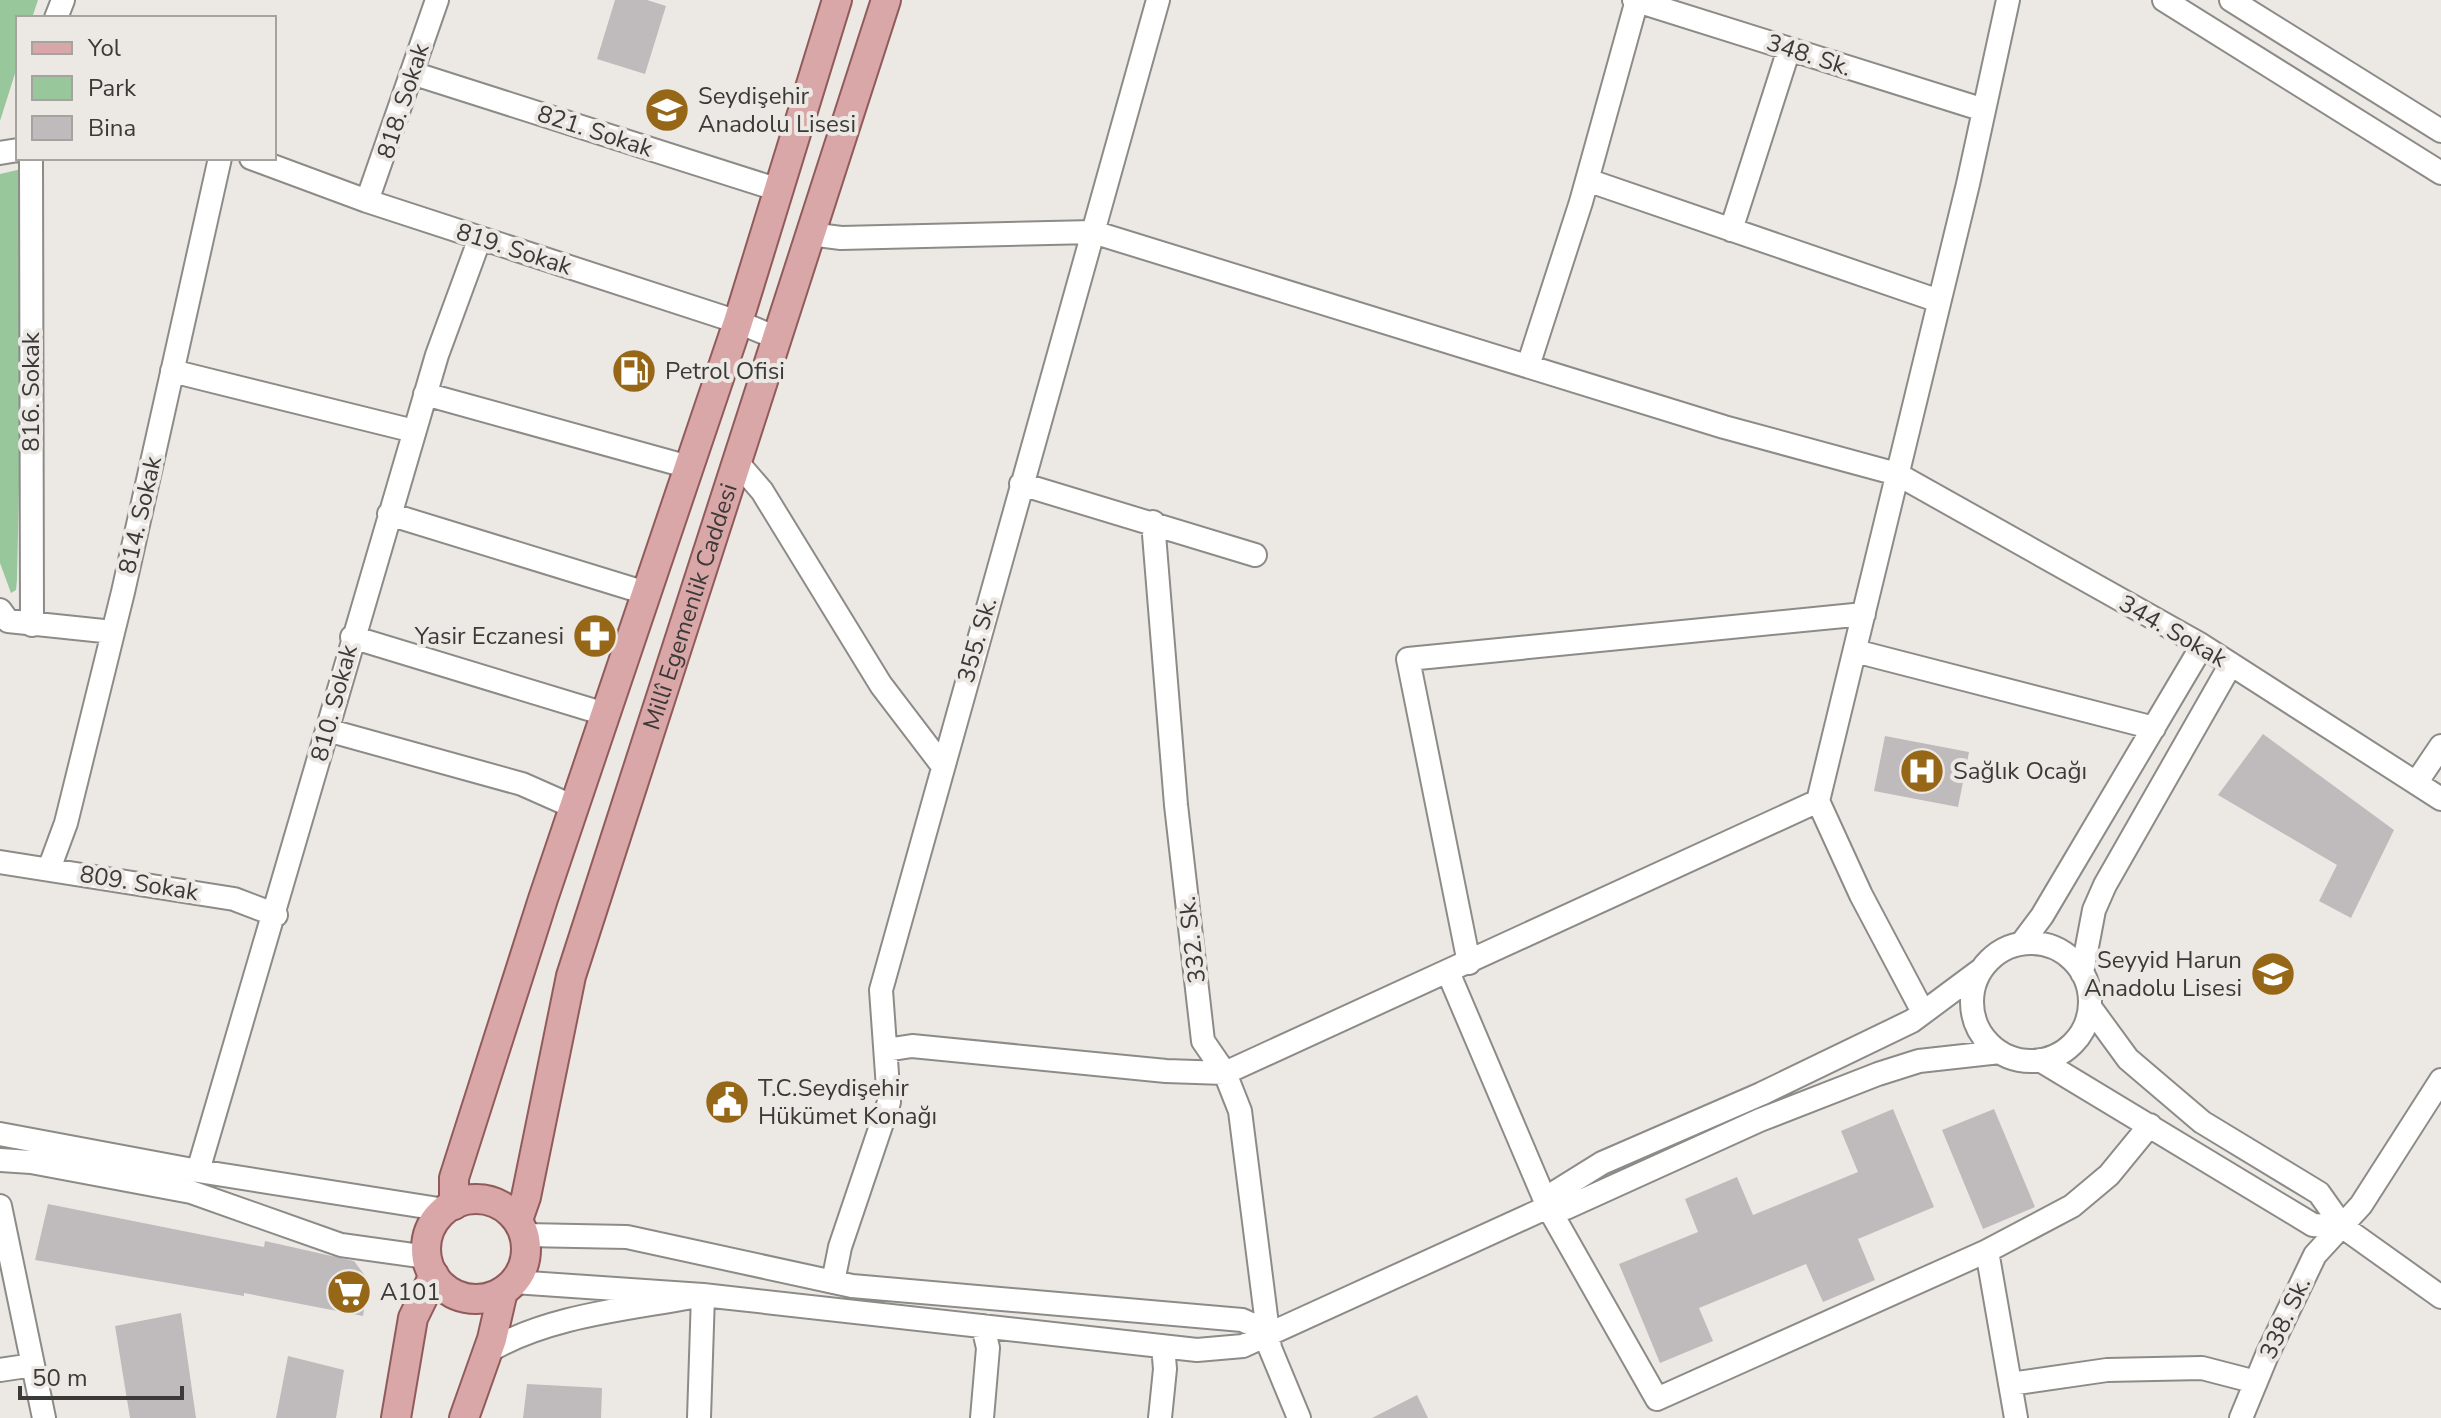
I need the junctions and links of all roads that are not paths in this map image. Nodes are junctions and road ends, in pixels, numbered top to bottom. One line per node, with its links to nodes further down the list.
1 (437, 0): 10 (street, 818. Sokak)
2 (837, 0): 18 (main road, Millî Egemenlik Caddesi)
3 (886, 0): 22 (main road, Millî Egemenlik Caddesi)
4 (1158, 0): 21 (street, 355. Sk.)
5 (1636, 0): 9 (street, 348. Sk.); 17 (street)
6 (2008, 0): 11 (street)
7 (2164, 0): 16 (street)
8 (2231, 0): 12 (street)
9 (1789, 49): 11 (street, 348. Sk.); 20 (street)
10 (412, 73): 18 (street, 821. Sokak); 19 (street, 818. Sokak)
11 (1984, 110): 24 (street)
12 (2441, 131)
13 (31, 160): 41 (street, 816. Sokak)
14 (220, 160): 28 (street, 814. Sokak)
15 (256, 160): 19 (street, 819. Sokak)
16 (2441, 173)
17 (1587, 180): 20 (street); 27 (street)
18 (779, 190): 25 (main road, Millî Egemenlik Caddesi)
19 (367, 201): 23 (street, 819. Sokak)
20 (1731, 230): 24 (street)
21 (1093, 232): 22 (street, 344. Sokak); 27 (street, 344. Sokak); 34 (street, 355. Sk.)
22 (810, 234): 26 (main road, Millî Egemenlik Caddesi)
23 (480, 238): 25 (street, 819. Sokak); 29 (street, 810. Sokak)
24 (1939, 301): 33 (street)
25 (738, 322): 26 (street, 819. Sokak); 32 (main road, Millî Egemenlik Caddesi)
26 (777, 338): 31 (main road, Millî Egemenlik Caddesi)
27 (1528, 366): 33 (street, 344. Sokak)
28 (172, 371): 30 (street); 42 (street, 814. Sokak)
29 (425, 394): 30 (street, 810. Sokak); 32 (street)
30 (414, 431): 35 (street, 810. Sokak)
31 (737, 462): 51 (street); 78 (main road, Millî Egemenlik Caddesi)
32 (689, 467): 38 (main road, Millî Egemenlik Caddesi)
33 (1897, 474): 40 (street); 44 (street, 344. Sokak)
34 (1021, 484): 36 (street); 51 (street, 355. Sk.)
35 (389, 514): 38 (street); 43 (street, 810. Sokak)
36 (1153, 522): 37 (street); 68 (street, 332. Sk.)
37 (1255, 555)
38 (646, 593): 47 (main road, Millî Egemenlik Caddesi)
39 (0, 610): 41 (street)
40 (1864, 614): 45 (street); 60 (street)
41 (32, 625): 42 (street)
42 (113, 632): 57 (street, 814. Sokak)
43 (352, 637): 47 (street); 49 (street, 810. Sokak)
44 (2202, 646): 46 (street, 344. Sokak); 48 (street)
45 (1855, 651): 48 (street); 54 (street)
46 (2231, 664): 52 (street, 344. Sokak); 62 (street)
47 (605, 714): 55 (main road, Millî Egemenlik Caddesi)
48 (2154, 728): 59 (street)
49 (327, 730): 55 (street); 58 (street, 810. Sokak)
50 (2441, 746): 52 (street)
51 (942, 765): 65 (street, 355. Sk.)
52 (2416, 783): 53 (street, 344. Sokak)
53 (2441, 799)
54 (1818, 801): 60 (street); 64 (street)
55 (574, 807): 75 (main road, Millî Egemenlik Caddesi)
56 (0, 862): 57 (street, 809. Sokak)
57 (49, 869): 58 (street, 809. Sokak)
58 (276, 915): 73 (street, 810. Sokak)
59 (2021, 944): 61 (street); 62 (street)
60 (1459, 968): 68 (street); 76 (street)
61 (1982, 969): 64 (street); 66 (street)
62 (2082, 973): 63 (street)
63 (2090, 1007): 67 (street); 77 (street)
64 (1923, 1012): 76 (street)
65 (886, 1050): 68 (street); 81 (street, 355. Sk.)
66 (2000, 1052): 67 (street); 76 (street)
67 (2040, 1060): 70 (street)
68 (1225, 1073): 86 (street, 332. Sk.)
69 (2441, 1080): 77 (street, 338. Sk.)
70 (2150, 1125): 77 (street); 79 (street)
71 (0, 1134): 73 (street)
72 (0, 1160): 80 (street)
73 (198, 1171): 75 (street)
74 (0, 1206): 89 (street)
75 (449, 1207): 78 (main road); 80 (main road)
76 (1548, 1207): 86 (street); 93 (street)
77 (2343, 1227): 84 (street); 91 (street, 338. Sk.)
78 (521, 1228): 81 (street); 82 (main road)
79 (1987, 1251): 92 (street); 93 (street)
80 (431, 1266): 82 (main road); 95 (main road)
81 (833, 1282): 86 (street)
82 (509, 1286): 83 (street); 88 (main road)
83 (703, 1295): 85 (street); 88 (street); 97 (street)
84 (2441, 1297)
85 (983, 1326): 87 (street); 98 (street)
86 (1269, 1340): 87 (street); 100 (street, 332. Sk.)
87 (1163, 1346): 99 (street)
88 (487, 1352): 96 (main road)
89 (33, 1365): 90 (street); 94 (street)
90 (0, 1370)
91 (2256, 1382): 92 (street); 102 (street, 338. Sk.)
92 (2010, 1384): 101 (street)
93 (1657, 1408)
94 (44, 1418)
95 (396, 1418)
96 (464, 1418)
97 (699, 1418)
98 (982, 1418)
99 (1160, 1418)
100 (1299, 1418)
101 (2016, 1418)
102 (2241, 1418)

